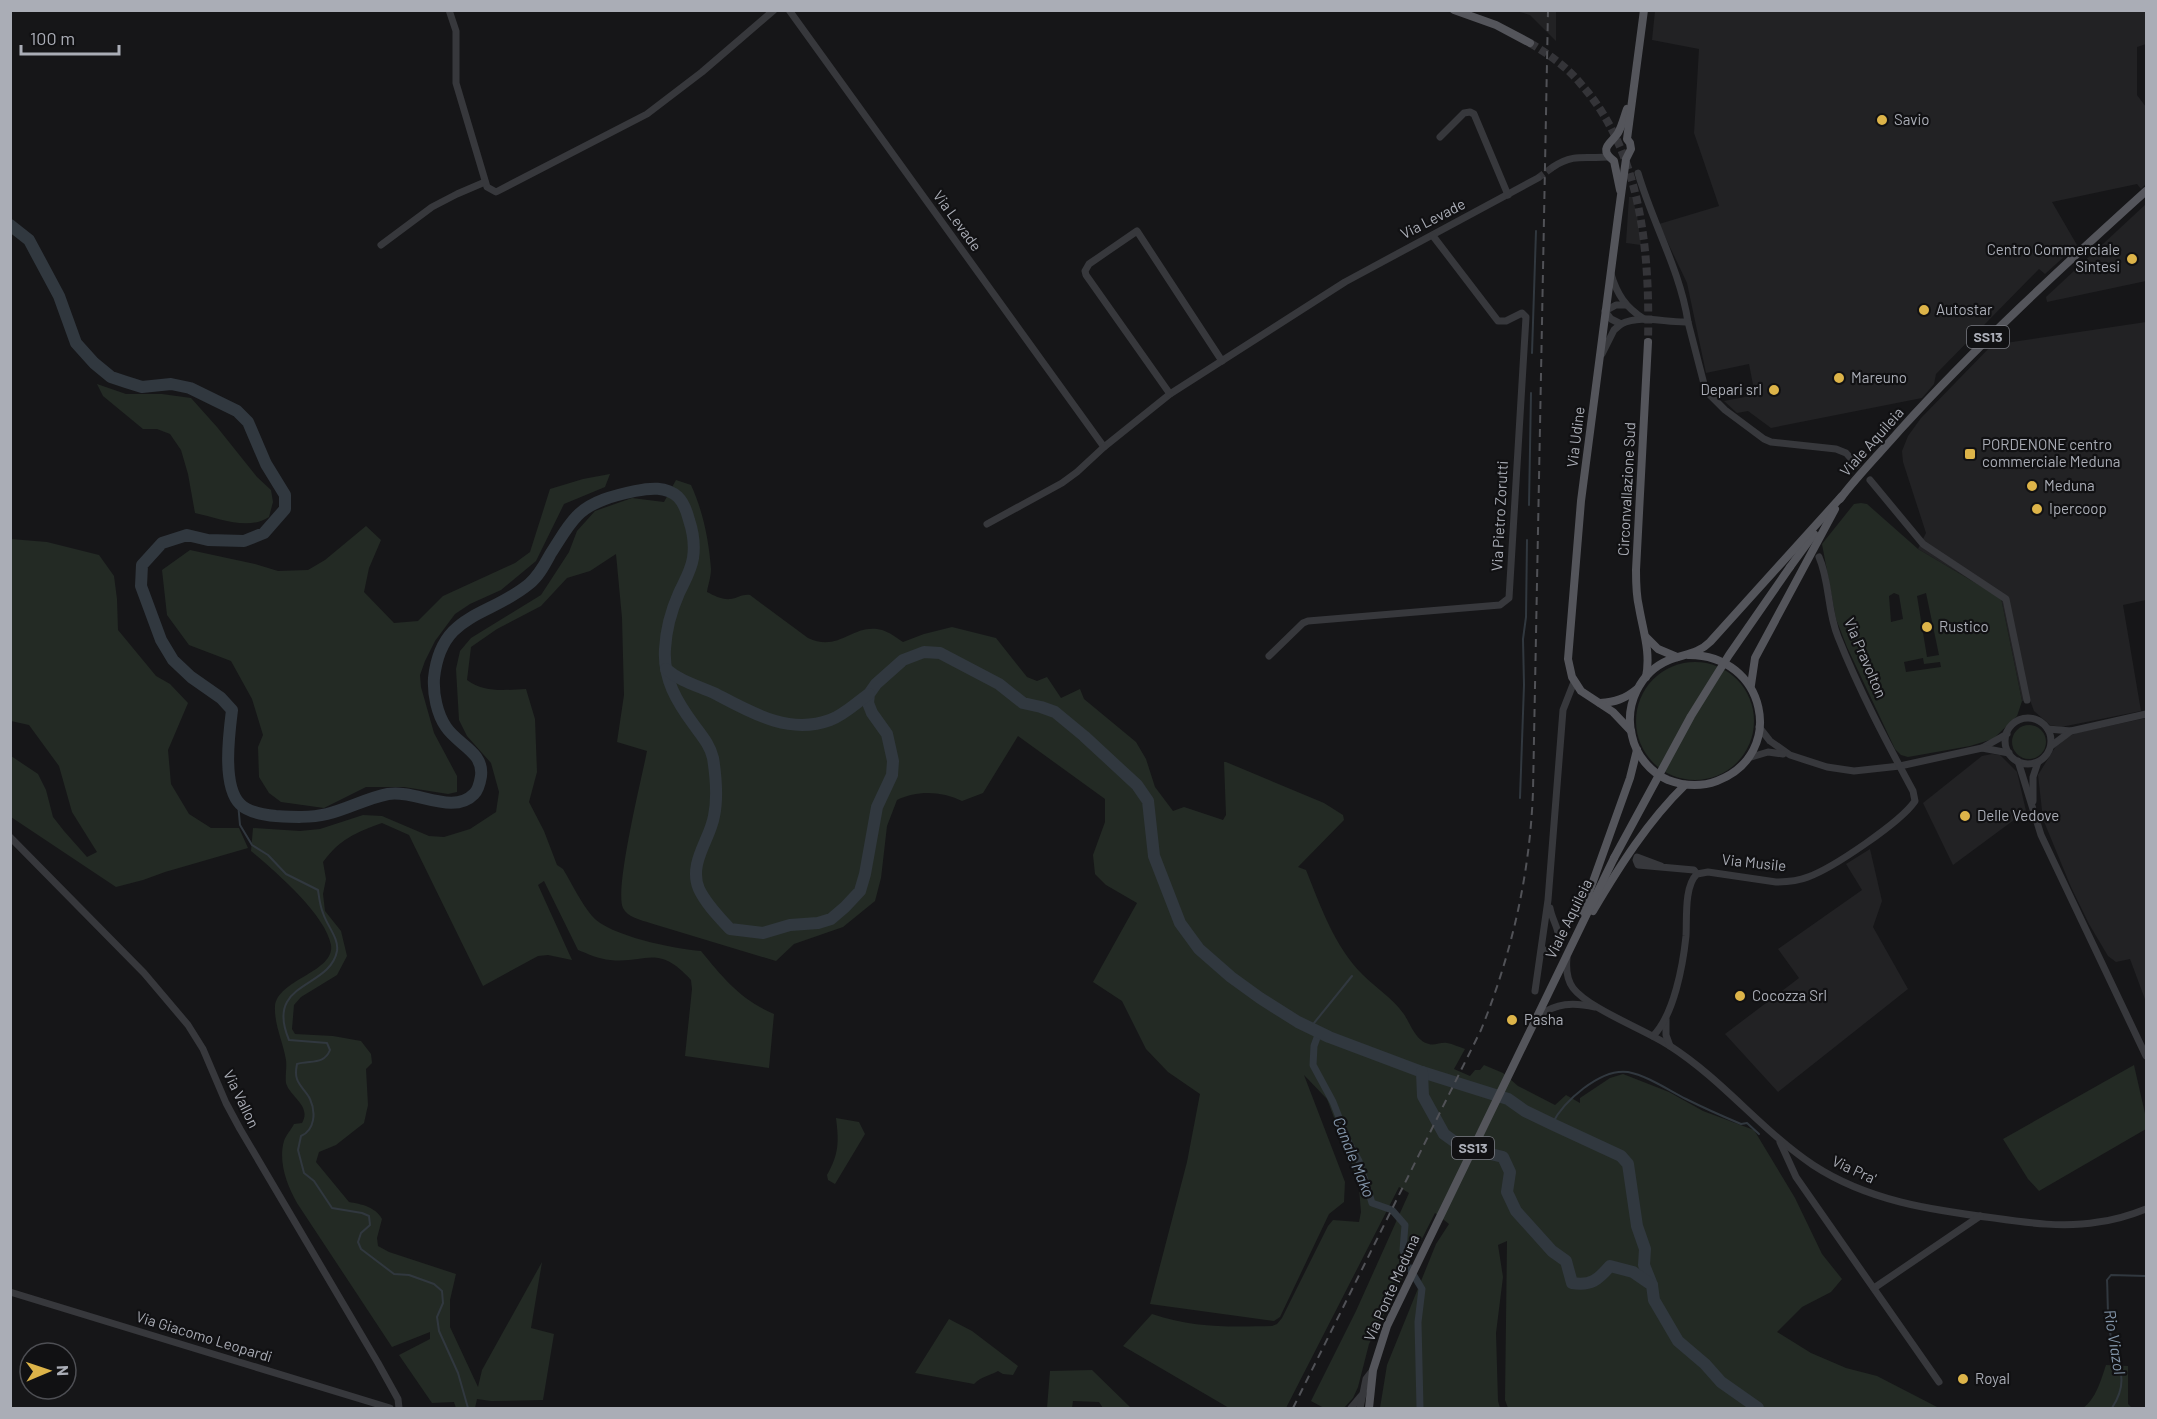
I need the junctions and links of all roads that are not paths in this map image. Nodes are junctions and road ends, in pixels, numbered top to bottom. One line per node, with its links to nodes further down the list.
1 (449, 10): 16 (street)
2 (774, 10): 16 (street)
3 (789, 10): 32 (street, Via Levade)
4 (1454, 10): 6 (main road)
5 (1644, 10): 7 (main road)
6 (1530, 43)
7 (1632, 99): 8 (main road); 10 (main road)
8 (1617, 136): 10 (main road); 11 (main road)
9 (1440, 137): 18 (street)
10 (1627, 139): 12 (main road)
11 (1609, 156): 12 (main road); 13 (street); 19 (main road)
12 (1626, 159): 19 (main road, Via Udine)
13 (1553, 167)
14 (1638, 173): 26 (street)
15 (1538, 178): 18 (street, Via Levade)
16 (485, 182): 21 (street)
17 (2146, 191): 35 (main road, Viale Aquileia / SS13)
18 (1508, 195): 20 (street, Via Levade)
19 (1621, 197): 22 (main road, Via Udine)
20 (1433, 236): 29 (street, Via Levade); 40 (street, Via Pietro Zorutti)
21 (381, 245)
22 (1610, 272): 23 (street); 24 (main road, Via Udine)
23 (1626, 305): 24 (street); 25 (street)
24 (1605, 311): 27 (street); 30 (main road, Via Udine)
25 (1644, 319): 26 (street); 27 (street)
26 (1688, 322): 33 (street)
27 (1621, 324): 30 (street)
28 (1648, 342): 38 (main road, Circonvallazione Sud)
29 (1222, 361): 31 (street, Via Levade); 31 (street)
30 (1599, 362): 43 (main road, Via Udine)
31 (1170, 394): 32 (street, Via Levade)
32 (1104, 447): 36 (street, Via Levade)
33 (1857, 465)
34 (1870, 480): 48 (street)
35 (1842, 496): 39 (main road); 44 (main road); 72 (main road, Viale Aquileia / SS13, bridge)
36 (987, 524)
37 (1818, 556): 64 (street, Via Pravolton)
38 (1647, 637): 41 (main road); 42 (main road, Circonvallazione Sud)
39 (1688, 655): 41 (main road); 44 (main road)
40 (1269, 656)
41 (1678, 657): 42 (main road)
42 (1646, 677): 45 (main road)
43 (1574, 682): 46 (main road); 47 (street)
44 (1751, 687): 51 (main road)
45 (1637, 689): 49 (main road); 53 (main road)
46 (1585, 694): 47 (street); 49 (main road)
47 (1568, 698): 70 (street)
48 (2027, 700)
49 (1599, 703): 53 (main road)
50 (2146, 714): 54 (street)
51 (1760, 727): 60 (street); 61 (main road)
52 (2048, 729): 54 (street); 55 (street); 56 (street)
53 (1631, 731): 58 (main road)
54 (2071, 731): 56 (street)
55 (2007, 734): 57 (street); 59 (street)
56 (2051, 746): 63 (street)
57 (1982, 748): 59 (street); 64 (street)
58 (1637, 750): 65 (main road); 72 (main road)
59 (2009, 753): 62 (street)
60 (1790, 755): 61 (street); 64 (street)
61 (1748, 758): 65 (main road)
62 (2018, 762): 63 (street); 66 (street)
63 (2038, 762): 66 (street)
64 (1900, 766): 69 (street, Via Musile)
65 (1685, 785): 72 (main road)
66 (2033, 806): 79 (street)
67 (10, 837): 90 (street, Via Vallon)
68 (1660, 866): 69 (street, Via Musile)
69 (1697, 874): 74 (street)
70 (1550, 878): 71 (street); 71 (street)
71 (1542, 948): 73 (street)
72 (1567, 952): 75 (street, Via Pra'); 76 (main road, Viale Aquileia / SS13)
73 (1535, 991)
74 (1669, 1007): 77 (street); 78 (street)
75 (1600, 1009): 76 (street, Via Pra'); 77 (street, Via Pra')
76 (1538, 1016): 83 (main road, Viale Aquileia / SS13)
77 (1653, 1036): 78 (street, Via Pra')
78 (1670, 1046): 80 (street, Via Pra')
79 (2146, 1056)
80 (1780, 1141): 82 (street, Via Pra'); 84 (street)
81 (2146, 1209): 82 (street, Via Pra')
82 (1980, 1216): 84 (street)
83 (1439, 1218): 86 (main road, Via Ponte Meduna / SS13)
84 (1874, 1288): 87 (street)
85 (10, 1292): 89 (street, Via Giacomo Leopardi)
86 (1373, 1370): 88 (street, Via Ponte Meduna); 93 (main road, Via Ponte Meduna / SS13)
87 (1939, 1382)
88 (1361, 1396): 91 (street); 92 (street, Via Ponte Meduna)
89 (390, 1408)
90 (399, 1408)
91 (1351, 1408)
92 (1360, 1408)
93 (1369, 1408)

